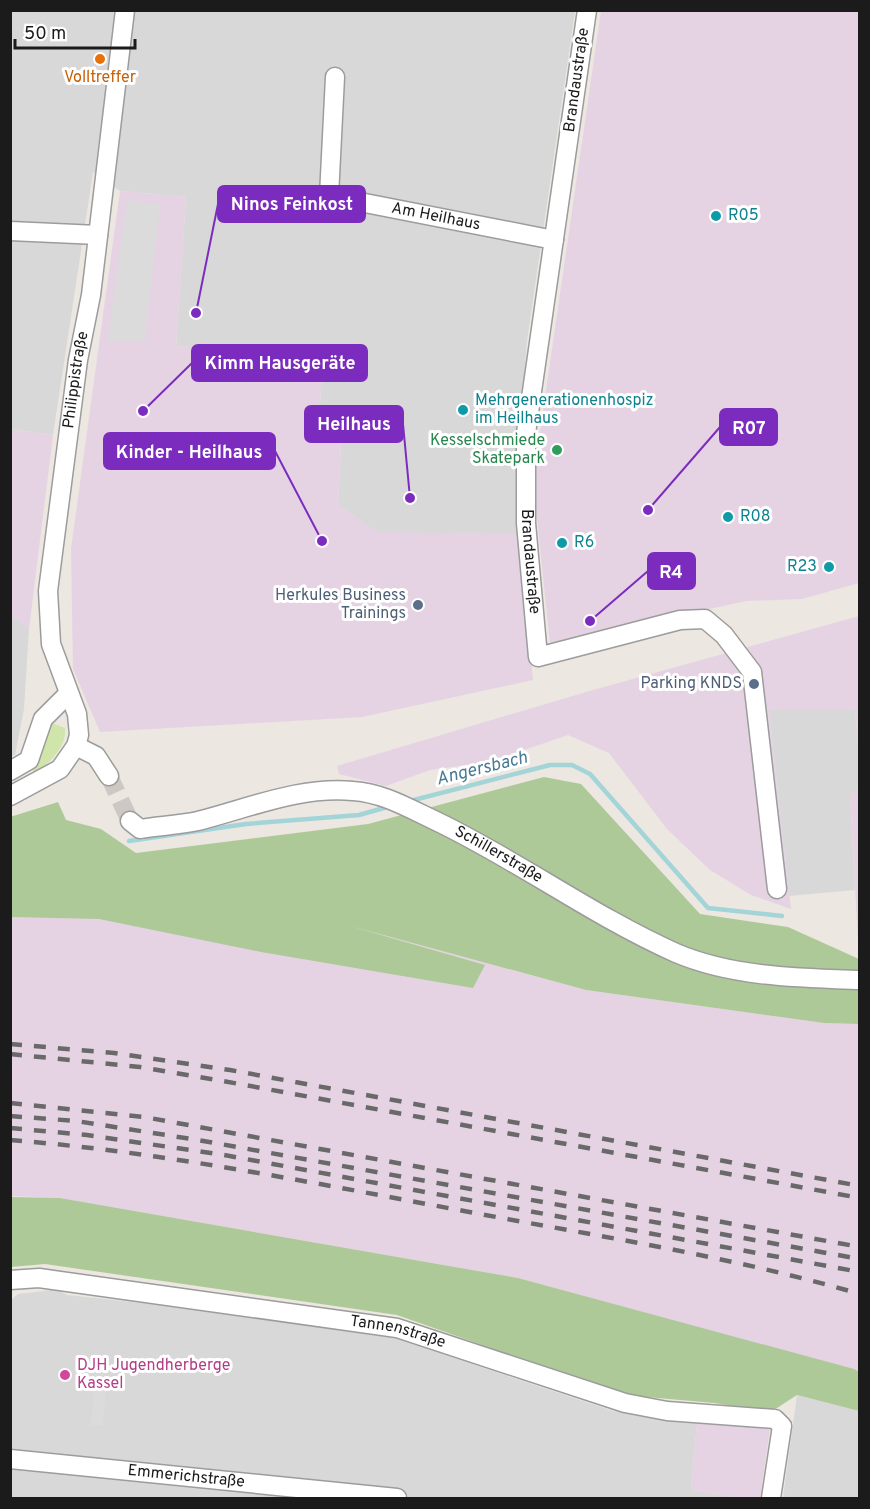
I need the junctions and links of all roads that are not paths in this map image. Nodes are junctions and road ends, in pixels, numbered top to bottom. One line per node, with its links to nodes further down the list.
1 (125, 10): 5 (street, Philippistraße)
2 (587, 10): 6 (street, Brandaustraße)
3 (334, 77): 6 (street, Am Heilhaus)
4 (10, 231): 5 (street)
5 (99, 235): 7 (street, Philippistraße)
6 (554, 240): 13 (street, Brandaustraße)
7 (68, 694): 8 (street, Philippistraße); 9 (street)
8 (76, 746): 10 (street); 11 (street)
9 (10, 771)
10 (109, 776)
11 (10, 796)
12 (130, 821): 14 (street, Schillerstraße)
13 (777, 889)
14 (860, 980)
15 (10, 1280): 18 (street, Tannenstraße)
16 (10, 1459): 17 (street, Emmerichstraße)
17 (397, 1498)
18 (771, 1498)

